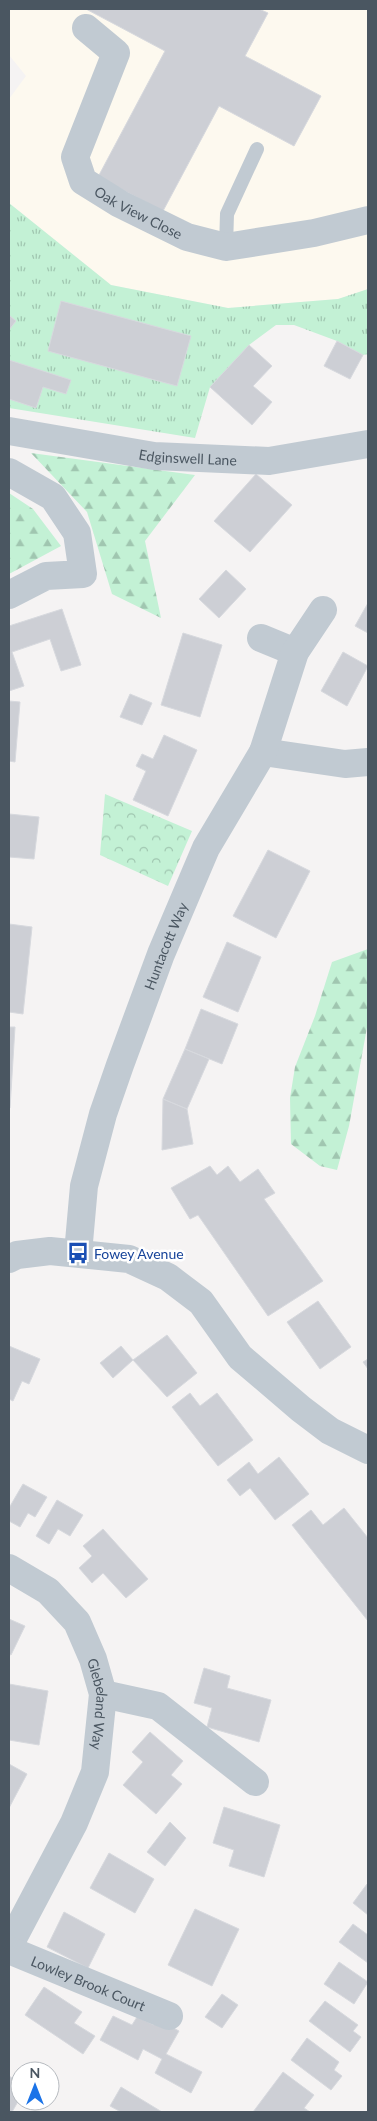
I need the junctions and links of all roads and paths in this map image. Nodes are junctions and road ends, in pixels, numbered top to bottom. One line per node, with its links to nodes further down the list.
1 (86, 28): 4 (street, Oak View Close)
2 (257, 149): 4 (lane)
3 (368, 220): 4 (street, Oak View Close)
4 (226, 247)
5 (9, 431): 6 (street, Edginswell Lane)
6 (368, 444)
7 (9, 472): 8 (street)
8 (9, 595)
9 (323, 610): 11 (street, Huntacott Way)
10 (261, 638): 11 (street)
11 (295, 652): 12 (street, Huntacott Way)
12 (263, 752): 13 (street); 14 (street, Huntacott Way)
13 (368, 762)
14 (78, 1254): 15 (street); 16 (street)
15 (9, 1259)
16 (368, 1450)
17 (9, 1568): 18 (street, Glebeland Way)
18 (103, 1694): 19 (street); 20 (street, Glebeland Way)
19 (255, 1782)
20 (9, 1946)
21 (9, 1950): 22 (street, Lowley Brook Court)
22 (169, 2016)

